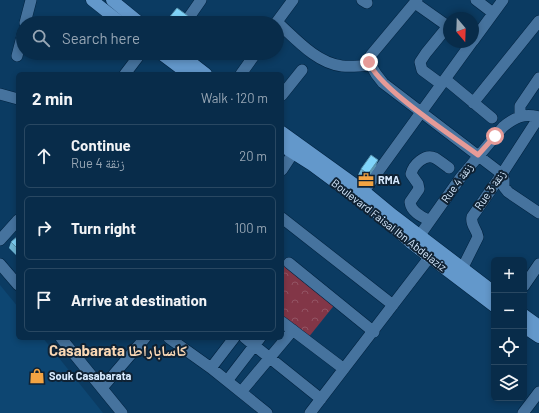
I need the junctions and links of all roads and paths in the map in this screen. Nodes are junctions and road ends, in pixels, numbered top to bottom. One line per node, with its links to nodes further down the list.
1 (31, 0): 10 (street)
2 (92, 0): 11 (main road)
3 (112, 0): 12 (main road)
4 (201, 0): 13 (street)
5 (293, 0): 14 (street)
6 (476, 0): 9 (street)
7 (503, 0): 9 (street)
8 (416, 1): 15 (street); 25 (street)
9 (493, 13): 18 (street)
10 (27, 16)
11 (112, 16)
12 (131, 16)
13 (190, 16)
14 (282, 16)
15 (443, 21)
16 (539, 21): 36 (street)
17 (284, 29): 25 (street)
18 (479, 32)
19 (443, 33): 32 (street)
20 (468, 48): 32 (street)
21 (136, 60): 27 (street)
22 (169, 60): 28 (main road)
23 (188, 60): 29 (main road)
24 (251, 60): 30 (street)
25 (370, 66): 37 (street)
26 (302, 70): 33 (street)
27 (127, 72)
28 (185, 72)
29 (203, 72)
30 (242, 72)
31 (539, 78): 38 (street)
32 (443, 81): 36 (street); 37 (street)
33 (284, 92)
34 (0, 94): 35 (street)
35 (16, 98)
36 (473, 103): 40 (street)
37 (421, 113): 44 (street); 48 (street)
38 (520, 116): 39 (street); 44 (street, Rue 4 زنقة)
39 (539, 117): 47 (street, Rue 3 زنقة)
40 (492, 118)
41 (284, 134): 43 (main road, Boulevard Faisal Ibn Abdelaziz)
42 (284, 146): 43 (main road, Boulevard Faisal Ibn Abdelaziz)
43 (296, 149): 45 (street); 48 (main road, Boulevard Faisal Ibn Abdelaziz); 55 (main road, Boulevard Faisal Ibn Abdelaziz)
44 (478, 155): 47 (street); 51 (street, Rue 4 زنقة)
45 (284, 167)
46 (449, 168): 51 (street)
47 (502, 174): 49 (street); 59 (street, Rue 3 زنقة)
48 (364, 191): 53 (main road, Boulevard Faisal Ibn Abdelaziz)
49 (539, 213)
50 (284, 220): 64 (street)
51 (430, 221): 53 (street, Rue 4 زنقة)
52 (16, 222): 54 (street)
53 (420, 236): 55 (main road, Boulevard Faisal Ibn Abdelaziz)
54 (0, 240)
55 (433, 253): 59 (main road, Boulevard Faisal Ibn Abdelaziz); 63 (main road, Boulevard Faisal Ibn Abdelaziz); 64 (street)
56 (289, 263): 70 (street)
57 (0, 264): 61 (street)
58 (539, 264): 60 (street)
59 (463, 267): 62 (main road, Boulevard Faisal Ibn Abdelaziz)
60 (527, 282)
61 (16, 284)
62 (491, 290)
63 (491, 303)
64 (393, 305): 70 (street)
65 (527, 317): 67 (main road)
66 (284, 323): 69 (street)
67 (539, 326)
68 (527, 329): 71 (main road)
69 (293, 330): 77 (street); 79 (street)
70 (374, 332): 79 (street)
71 (539, 337)
72 (63, 340): 81 (street)
73 (143, 340): 81 (street)
74 (173, 340): 78 (street)
75 (232, 340): 78 (street)
76 (257, 342): 77 (street); 80 (street)
77 (270, 358): 82 (street); 84 (street)
78 (211, 368): 80 (street)
79 (344, 369): 84 (street)
80 (227, 381): 82 (street)
81 (102, 388): 85 (street)
82 (241, 392): 86 (street)
83 (539, 392): 88 (street)
84 (321, 399): 87 (street)
85 (122, 413)
86 (267, 413)
87 (310, 413)
88 (523, 413)

